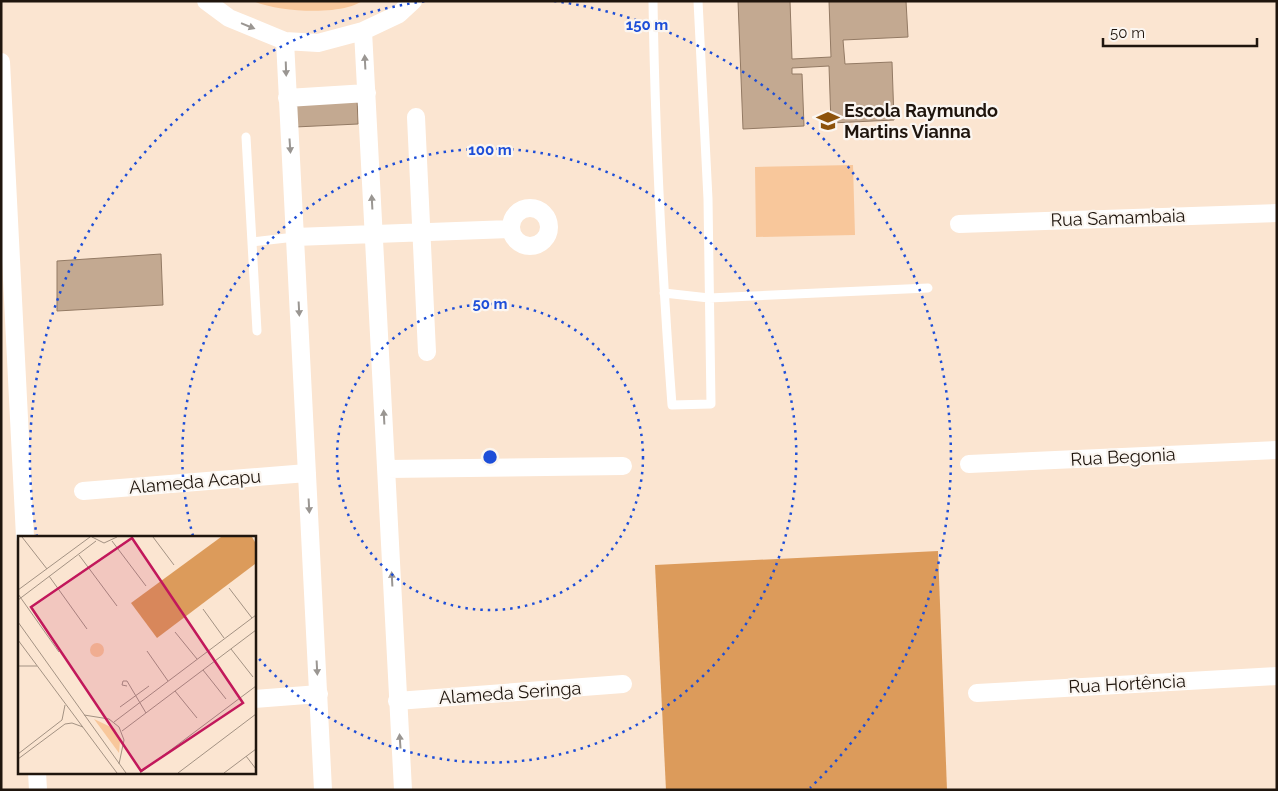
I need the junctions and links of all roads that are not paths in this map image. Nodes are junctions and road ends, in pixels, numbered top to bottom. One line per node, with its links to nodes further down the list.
1 (206, 1): 6 (street, one-way to 6)
2 (414, 1): 5 (street)
3 (653, 1): 20 (lane)
4 (698, 1): 21 (lane)
5 (363, 32): 6 (street); 8 (street, one-way to 5)
6 (285, 41): 9 (street, one-way to 9)
7 (1, 62): 30 (street)
8 (367, 93): 9 (street); 16 (street, one-way to 8)
9 (287, 98): 17 (street, one-way to 17)
10 (416, 117): 15 (street)
11 (246, 137): 18 (lane)
12 (1277, 213): 13 (street, Rua Samambaia)
13 (959, 224)
14 (511, 229): 15 (street)
15 (421, 232): 16 (street); 23 (street)
16 (374, 234): 17 (street); 27 (street, one-way to 16)
17 (295, 237): 18 (lane); 28 (street, one-way to 28)
18 (252, 242): 22 (lane)
19 (928, 288): 21 (lane)
20 (664, 293): 21 (lane); 21 (lane)
21 (709, 298)
22 (257, 330)
23 (427, 352)
24 (1277, 450): 25 (street, Rua Begonia)
25 (969, 464)
26 (623, 466): 27 (street)
27 (386, 469): 36 (street, one-way to 27)
28 (307, 473): 29 (street, Alameda Acapu); 34 (street, one-way to 34)
29 (83, 491)
30 (25, 536)
31 (1277, 676): 33 (street, Rua Hortência)
32 (623, 684): 36 (street, Alameda Seringa)
33 (977, 693)
34 (319, 694): 35 (street); 39 (street)
35 (255, 699)
36 (398, 701): 40 (street, one-way to 36)
37 (37, 774): 38 (street)
38 (38, 790)
39 (323, 790)
40 (403, 790)

